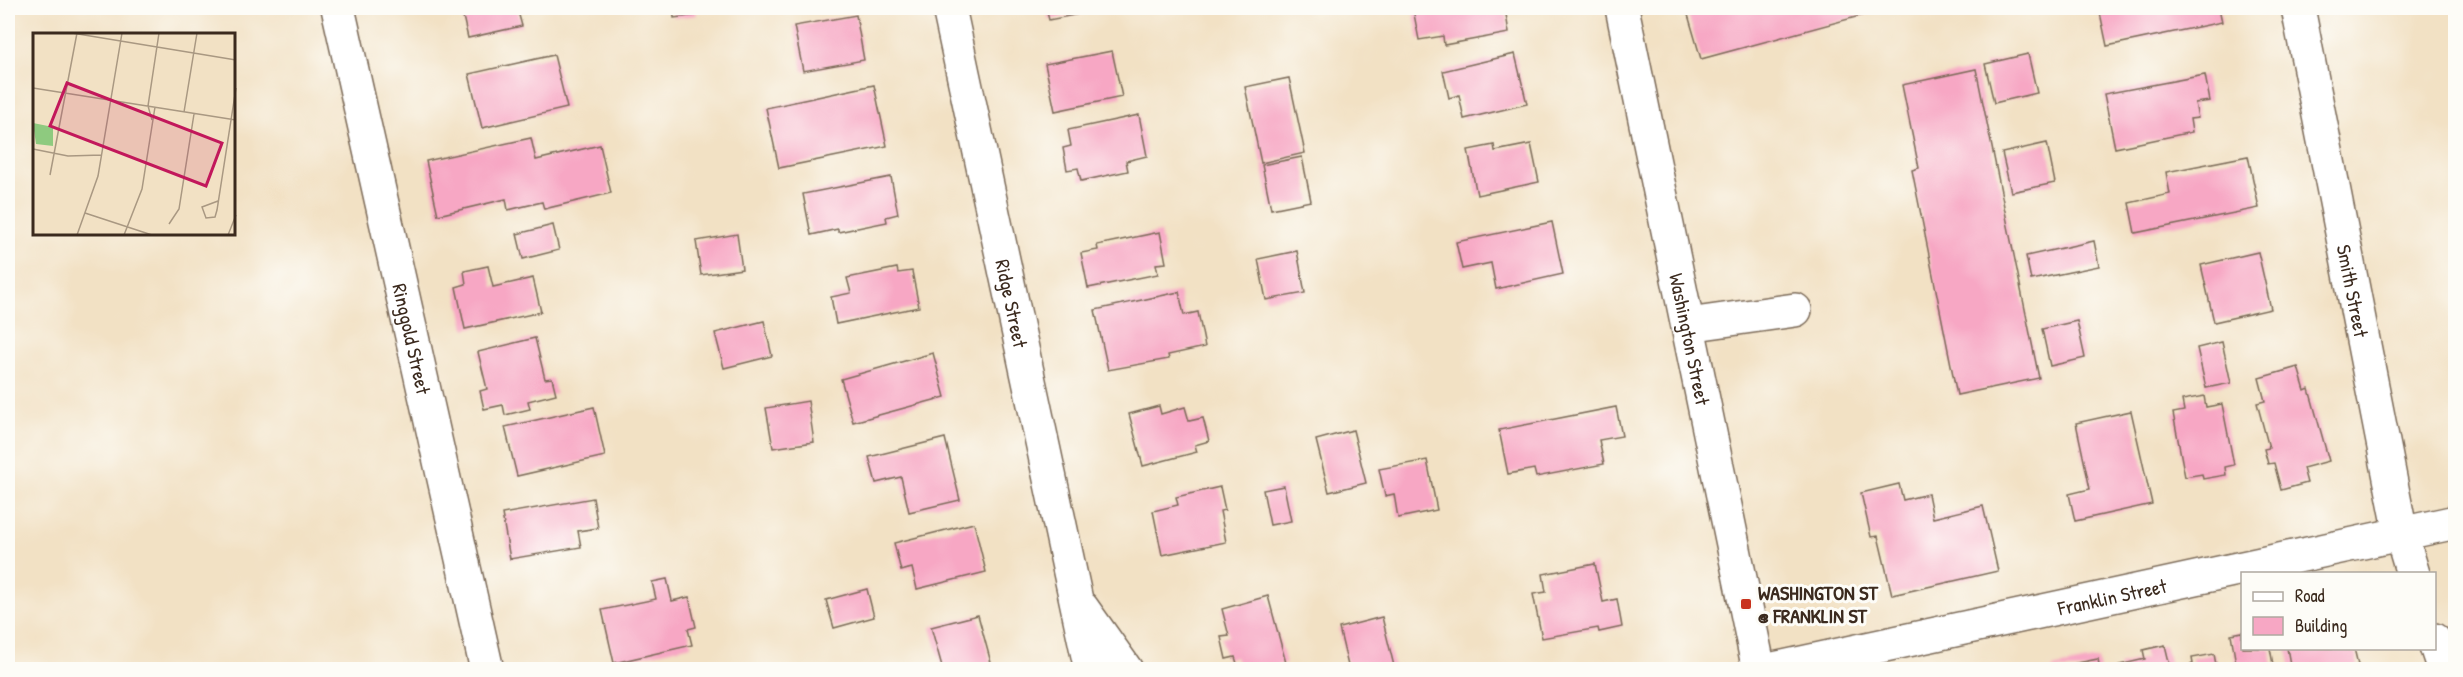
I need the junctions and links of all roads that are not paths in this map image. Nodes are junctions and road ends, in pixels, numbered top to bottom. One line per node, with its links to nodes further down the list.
1 (338, 8): 12 (street, Ringgold Street)
2 (949, 8): 10 (street, Ridge Street)
3 (1622, 8): 6 (street, Washington Street)
4 (2298, 8): 8 (street, Smith Street)
5 (1795, 310): 6 (street)
6 (1688, 325): 15 (street, Washington Street)
7 (2456, 522): 8 (street, Franklin Street)
8 (2401, 534): 9 (street, Smith Street); 16 (street, Franklin Street)
9 (2414, 572)
10 (1074, 597): 13 (street, Ridge Street); 14 (street, Ridge Street)
11 (2436, 646): 17 (street)
12 (487, 669)
13 (1090, 669)
14 (1126, 669)
15 (1759, 669)
16 (1769, 669)
17 (2444, 669)

